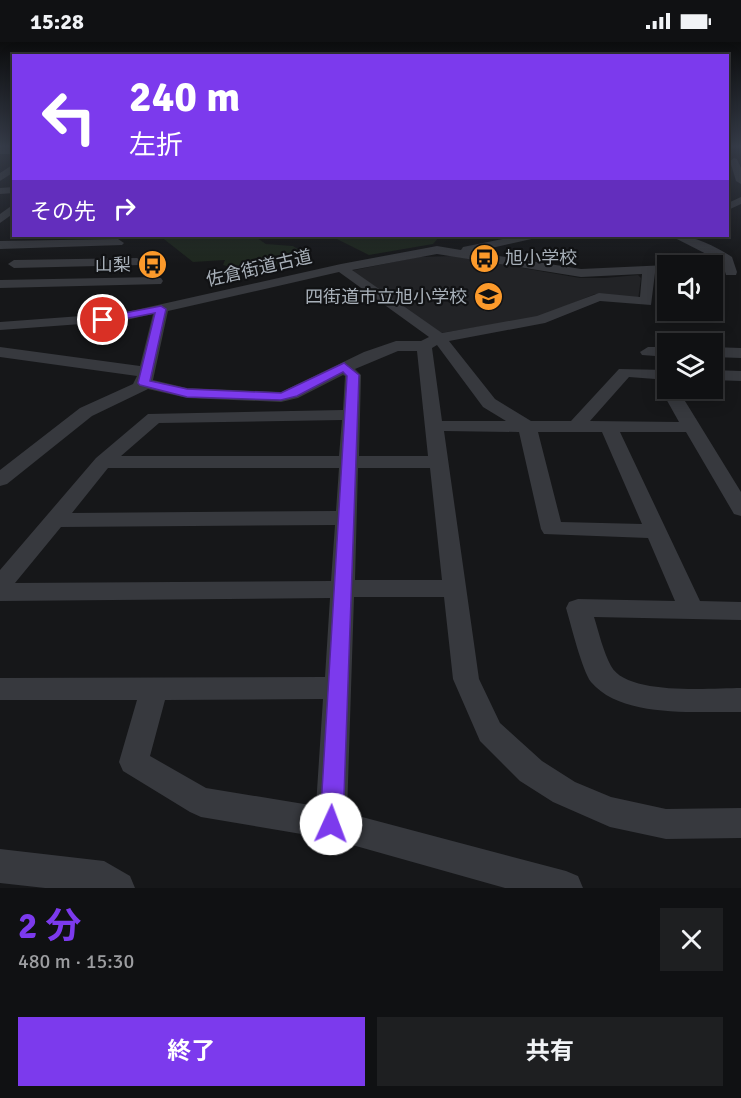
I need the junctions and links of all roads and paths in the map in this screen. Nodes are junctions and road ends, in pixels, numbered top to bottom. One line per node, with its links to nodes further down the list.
1 (12, 209): 2 (street)
2 (0, 220)
3 (527, 237): 8 (street)
4 (679, 237): 14 (street)
5 (114, 239): 6 (street); 9 (street)
6 (30, 244): 7 (street); 10 (street)
7 (0, 245)
8 (459, 252): 11 (street, 佐倉街道古道); 13 (street, 佐倉街道古道)
9 (137, 262): 10 (street); 16 (street)
10 (14, 264): 15 (street)
11 (341, 268): 16 (street, 佐倉街道古道); 18 (street)
12 (657, 269): 13 (street, 佐倉街道古道)
13 (649, 270): 18 (street)
14 (736, 273)
15 (0, 282): 16 (street)
16 (167, 296): 17 (street, 佐倉街道古道); 26 (street)
17 (0, 326)
18 (432, 342): 24 (street); 31 (street); 32 (street)
19 (0, 352): 26 (street)
20 (648, 352): 21 (street)
21 (657, 352)
22 (723, 352): 23 (street)
23 (741, 353)
24 (344, 367): 26 (street); 30 (street)
25 (723, 376): 27 (street)
26 (145, 377): 39 (street)
27 (740, 377)
28 (657, 379): 33 (street)
29 (675, 399): 35 (street)
30 (351, 416): 36 (street); 37 (street)
31 (435, 426): 32 (street); 38 (street)
32 (527, 426): 33 (street); 43 (street)
33 (576, 426): 34 (street)
34 (608, 426): 35 (street); 43 (street)
35 (690, 427): 40 (street)
36 (349, 460): 37 (street); 38 (street); 41 (street)
37 (103, 462): 42 (street)
38 (440, 462): 45 (street)
39 (0, 480)
40 (741, 509)
41 (346, 518): 42 (street); 46 (street)
42 (55, 520): 44 (street)
43 (656, 531): 48 (street)
44 (0, 586)
45 (455, 588): 46 (street); 54 (street)
46 (343, 589): 47 (street); 51 (street)
47 (0, 592)
48 (692, 610): 49 (street); 53 (street)
49 (741, 611)
50 (154, 688): 51 (street); 52 (street); 55 (street)
51 (337, 688): 55 (street)
52 (0, 689)
53 (741, 700)
54 (741, 823)
55 (331, 824): 58 (street)
56 (0, 866): 57 (street)
57 (118, 888)
58 (566, 888)

